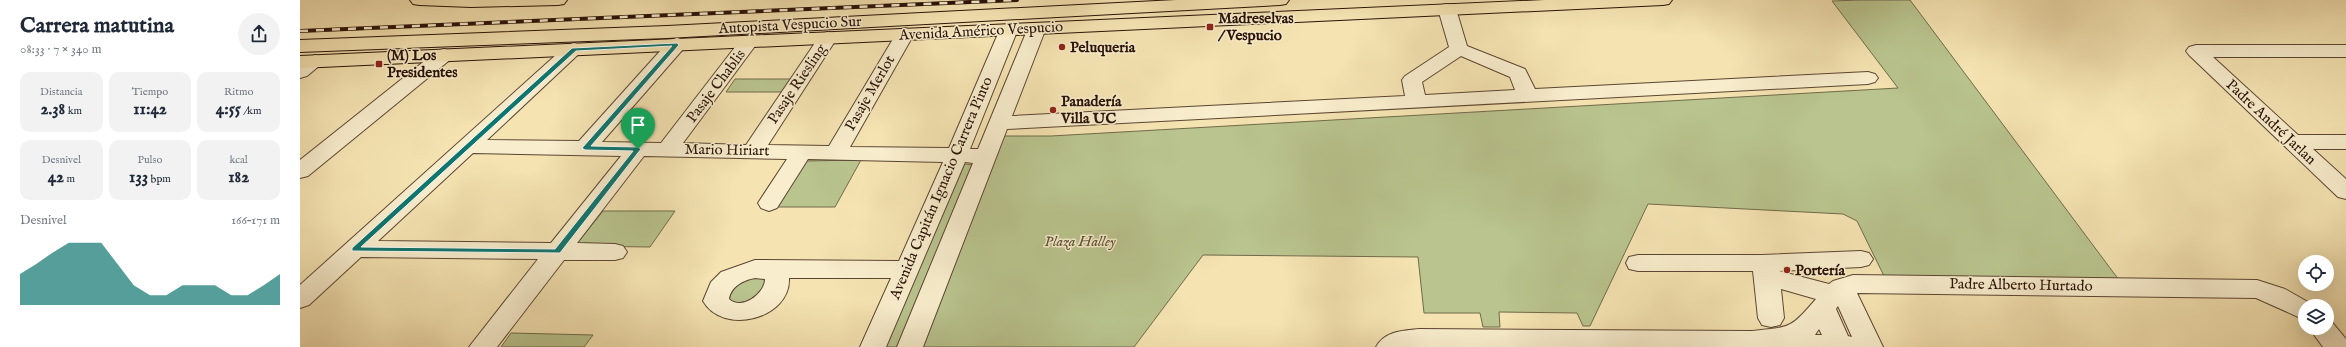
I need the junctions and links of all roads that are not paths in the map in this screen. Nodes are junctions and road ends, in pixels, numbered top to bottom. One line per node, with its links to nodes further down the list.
1 (419, 0): 2 (main road)
2 (558, 0)
3 (1280, 0): 12 (main road, Autopista Vespucio Sur)
4 (1663, 0): 5 (main road, Avenida Américo Vespucio)
5 (1447, 9): 6 (main road, Avenida Américo Vespucio); 14 (street)
6 (1037, 28): 7 (main road, Avenida Américo Vespucio); 21 (street, Avenida Capitán Ignacio Carrera Pinto)
7 (1009, 29): 8 (main road, Avenida Américo Vespucio); 31 (street, Avenida Capitán Ignacio Carrera Pinto)
8 (905, 34): 9 (main road, Avenida Américo Vespucio); 30 (street, Pasaje Merlot)
9 (828, 38): 10 (main road, Avenida Américo Vespucio); 28 (street, Pasaje Riesling)
10 (749, 42): 11 (main road, Avenida Américo Vespucio); 27 (street, Pasaje Chablis)
11 (677, 44): 13 (main road, Avenida Américo Vespucio); 25 (street)
12 (300, 46)
13 (574, 49): 16 (main road, Avenida Américo Vespucio); 24 (street)
14 (1459, 49): 19 (street); 20 (street)
15 (2346, 51): 22 (street, Padre André Jarlan)
16 (444, 55): 17 (main road, Avenida Américo Vespucio); 33 (street)
17 (305, 65)
18 (1868, 78): 19 (street)
19 (1527, 95): 20 (street)
20 (1416, 100): 21 (street)
21 (999, 123): 32 (street, Avenida Capitán Ignacio Carrera Pinto)
22 (2292, 142): 23 (street); 34 (street, Padre André Jarlan)
23 (2346, 142)
24 (468, 146): 25 (street, Mario Hiriart); 36 (street)
25 (585, 148): 26 (street, Mario Hiriart)
26 (638, 149): 27 (street, Mario Hiriart); 37 (street)
27 (668, 149): 28 (street, Mario Hiriart)
28 (753, 151): 29 (street, Mario Hiriart)
29 (802, 152): 30 (street, Mario Hiriart); 35 (street)
30 (836, 152): 31 (street, Mario Hiriart)
31 (956, 156): 32 (street, Mario Hiriart); 42 (street, Avenida Capitán Ignacio Carrera Pinto)
32 (986, 156): 53 (street, Avenida Capitán Ignacio Carrera Pinto)
33 (300, 171)
34 (2346, 192)
35 (769, 203)
36 (354, 249): 37 (street); 45 (street)
37 (557, 251): 38 (street); 51 (street)
38 (615, 252)
39 (1861, 259): 43 (street)
40 (1638, 263): 43 (street)
41 (765, 269): 42 (street)
42 (908, 270): 52 (street, Avenida Capitán Ignacio Carrera Pinto)
43 (1765, 270): 44 (street); 47 (street)
44 (1833, 297): 46 (street, Padre Alberto Hurtado); 49 (street); 50 (street); 55 (street)
45 (300, 299)
46 (2298, 307)
47 (1771, 318)
48 (2328, 335): 56 (street)
49 (1752, 341): 50 (street); 54 (street)
50 (1846, 346)
51 (482, 347)
52 (872, 347)
53 (910, 347)
54 (1389, 347)
55 (1870, 347)
56 (2338, 347)

